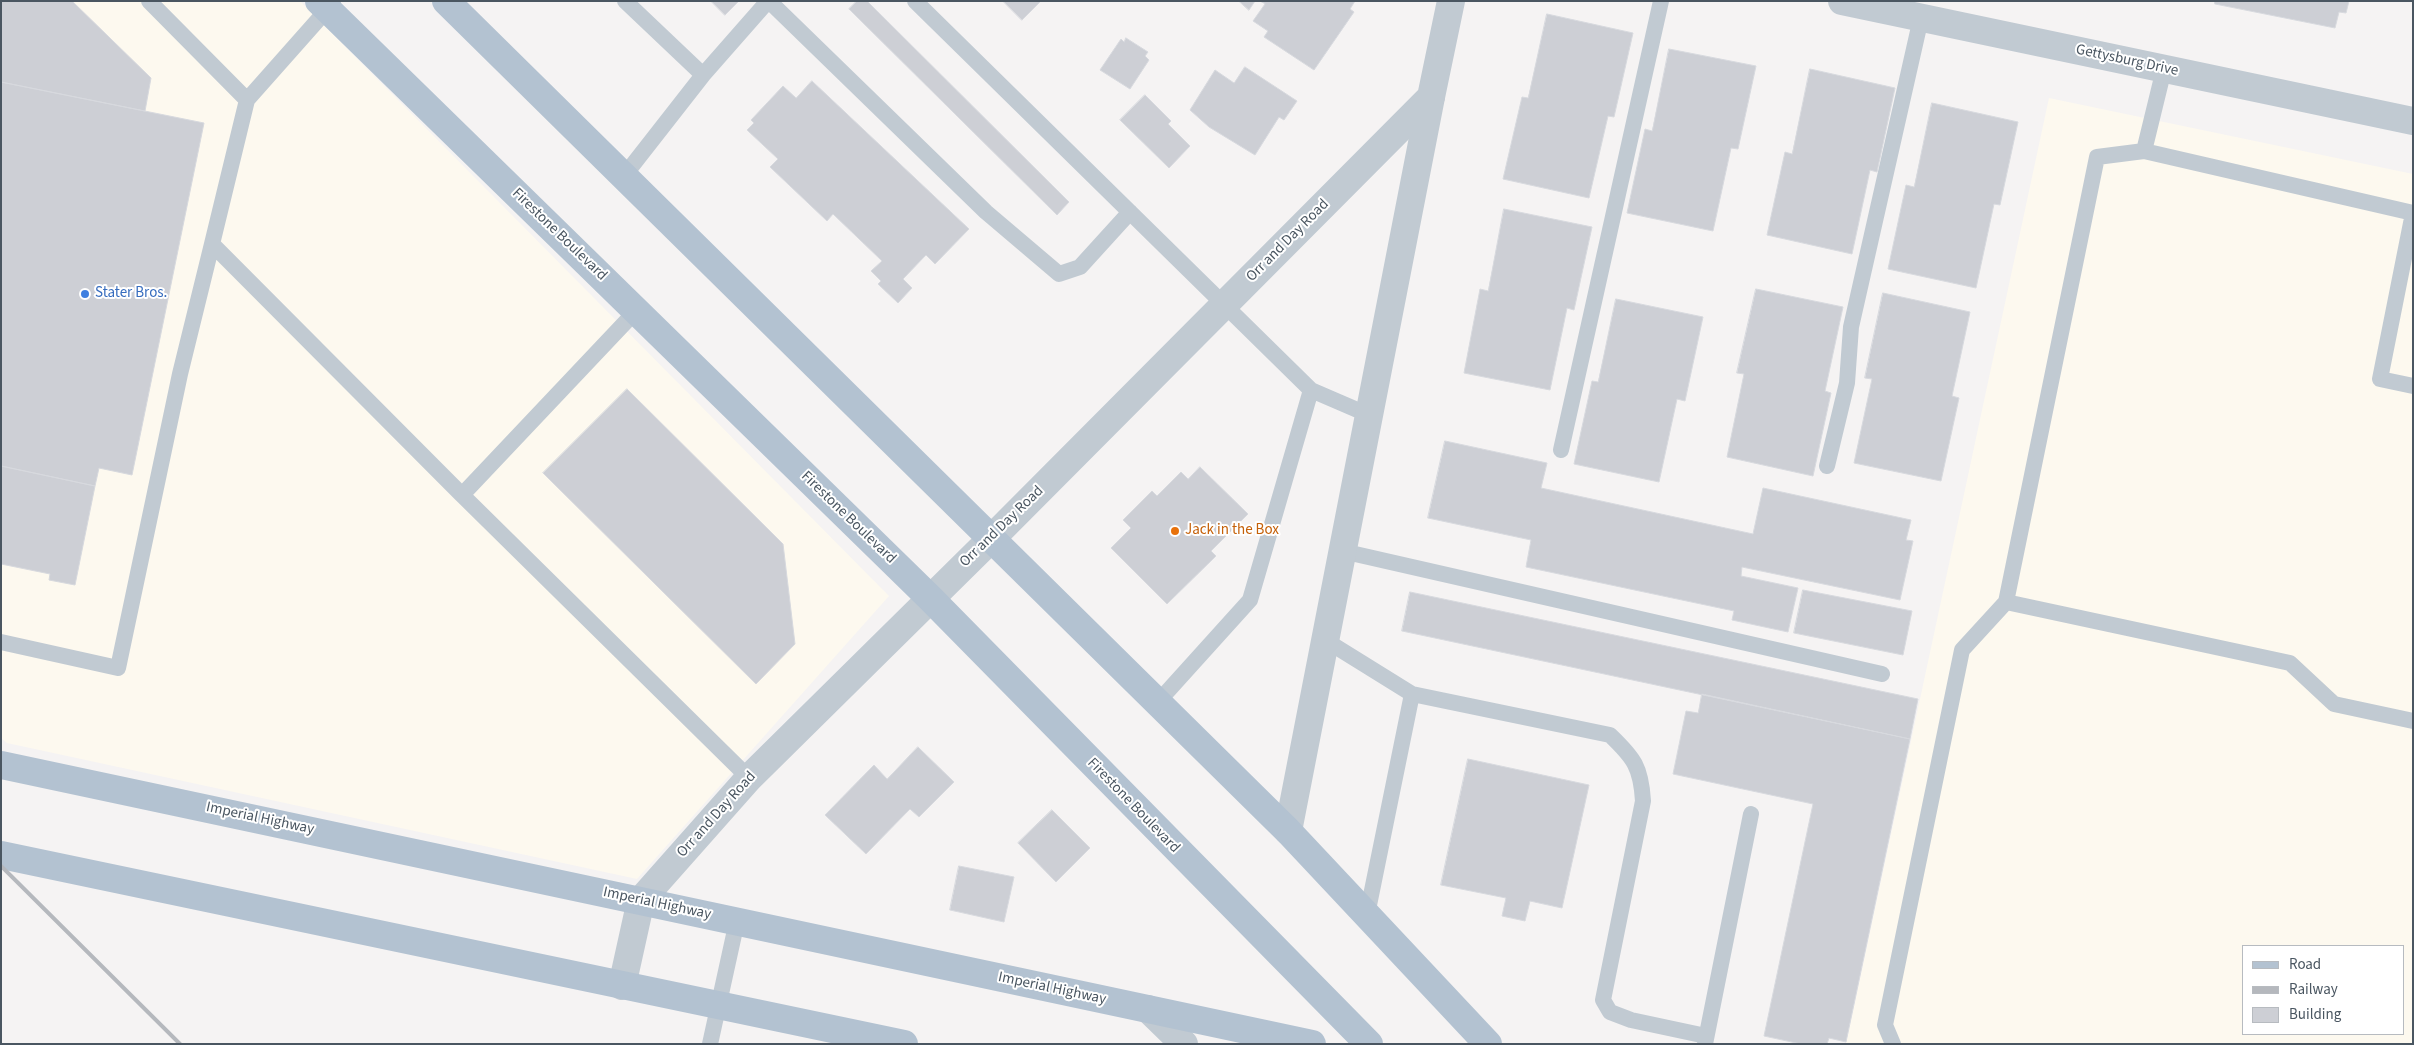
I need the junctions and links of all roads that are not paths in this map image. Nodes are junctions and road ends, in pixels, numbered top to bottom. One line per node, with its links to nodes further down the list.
1 (149, 1): 14 (lane)
2 (446, 1): 17 (main road)
3 (625, 1): 12 (lane)
4 (769, 1): 12 (lane); 18 (lane)
5 (915, 1): 18 (lane)
6 (1451, 1): 13 (street)
7 (1660, 1): 25 (lane)
8 (1842, 1): 10 (street, Gettysburg Drive)
9 (327, 4): 14 (lane); 21 (main road, Firestone Boulevard)
10 (1940, 14): 11 (street, Gettysburg Drive); 26 (lane)
11 (2164, 69): 15 (street, Gettysburg Drive); 16 (lane)
12 (703, 76): 17 (lane)
13 (1431, 97): 20 (street, Orr and Day Road); 24 (street)
14 (247, 100): 19 (lane)
15 (2412, 117)
16 (2144, 151): 22 (lane); 31 (lane)
17 (624, 176): 28 (main road)
18 (1130, 212): 20 (lane)
19 (212, 244): 27 (lane); 33 (lane)
20 (1224, 305): 23 (lane); 28 (street, Orr and Day Road)
21 (636, 311): 27 (lane); 30 (main road, Firestone Boulevard)
22 (2413, 386)
23 (1311, 390): 24 (lane); 36 (lane)
24 (1369, 415): 29 (street)
25 (1561, 450)
26 (1827, 466)
27 (462, 496): 39 (lane)
28 (990, 540): 30 (street, Orr and Day Road); 36 (main road)
29 (1342, 551): 32 (street); 34 (lane)
30 (930, 598): 39 (street, Orr and Day Road); 54 (main road, Firestone Boulevard)
31 (2006, 602): 37 (lane); 56 (lane)
32 (1325, 640): 35 (lane); 41 (street)
33 (1, 642)
34 (1882, 674)
35 (1412, 694): 44 (lane); 49 (lane)
36 (1157, 703): 41 (main road)
37 (2413, 720)
38 (1, 765): 43 (main road, Imperial Highway)
39 (749, 778): 43 (street, Orr and Day Road)
40 (1751, 814): 49 (lane)
41 (1288, 831): 44 (main road)
42 (1, 855): 46 (main road)
43 (641, 900): 45 (main road, Imperial Highway); 46 (street, Orr and Day Road)
44 (1367, 915): 55 (main road)
45 (737, 921): 47 (lane); 48 (main road, Imperial Highway)
46 (622, 986): 47 (main road)
47 (719, 1004): 50 (lane); 51 (main road)
48 (1148, 1009): 52 (street); 53 (main road, Imperial Highway)
49 (1705, 1040)
50 (710, 1044)
51 (904, 1044)
52 (1184, 1044)
53 (1312, 1044)
54 (1369, 1044)
55 (1488, 1044)
56 (1893, 1044)

